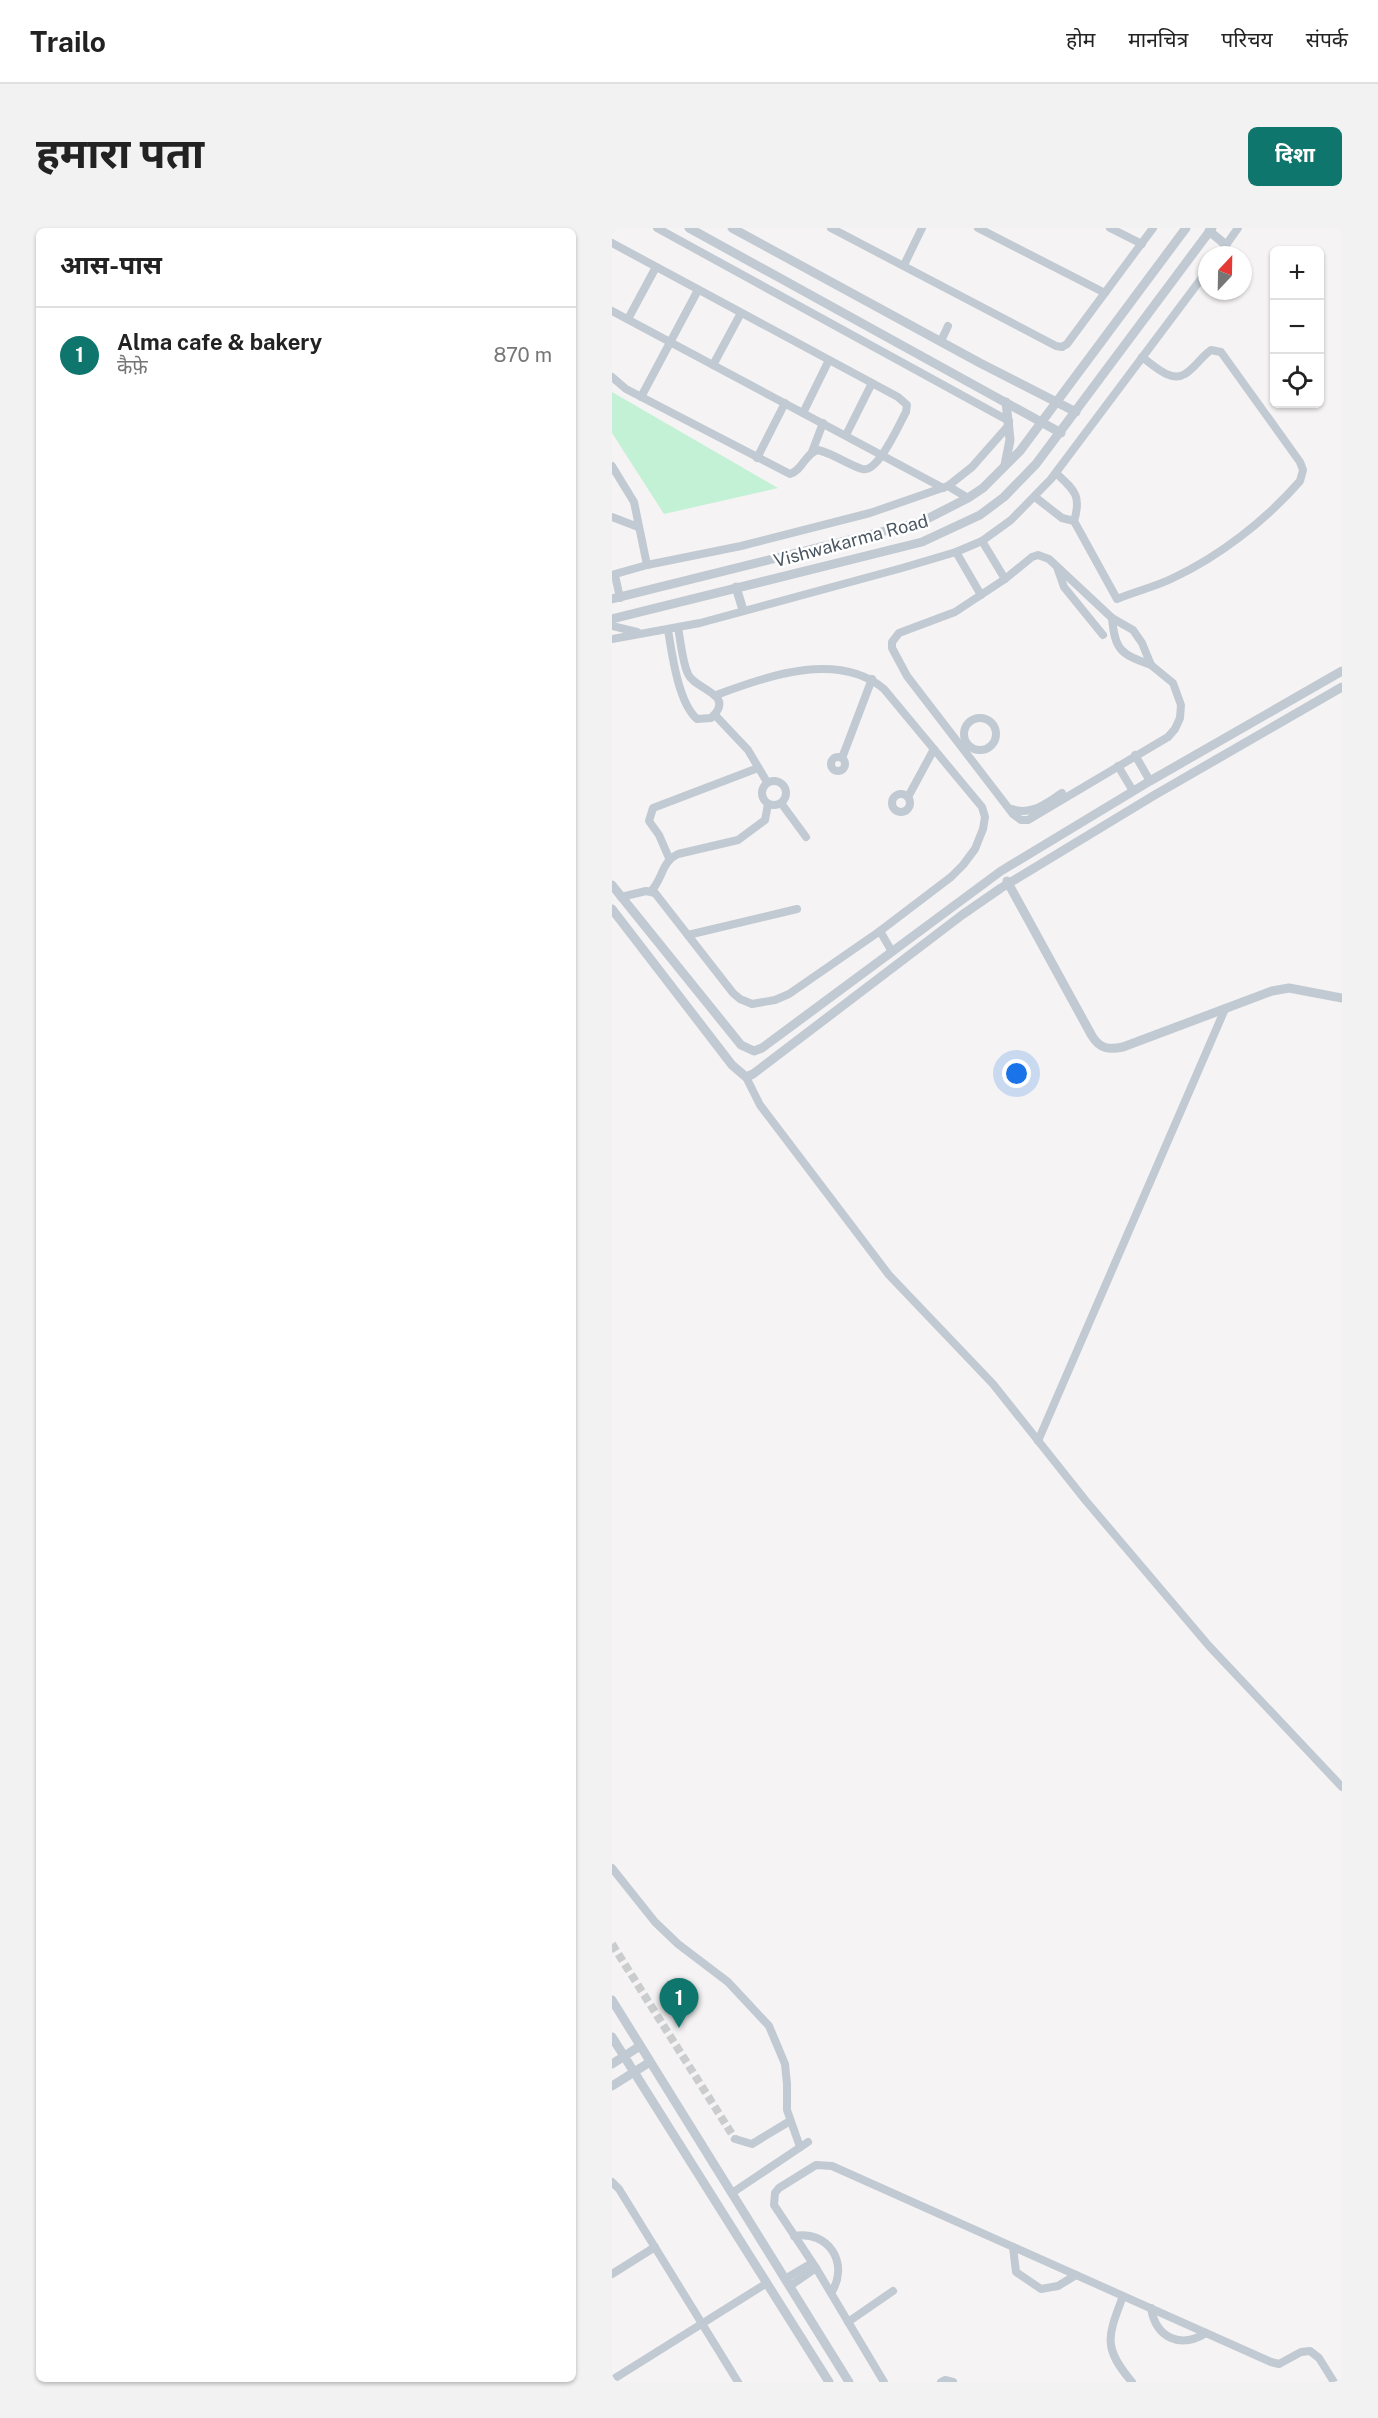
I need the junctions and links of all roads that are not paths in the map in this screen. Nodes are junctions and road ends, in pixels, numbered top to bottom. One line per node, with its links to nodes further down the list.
1 (657, 228): 38 (street)
2 (689, 228): 32 (street)
3 (732, 228): 24 (street)
4 (831, 228): 15 (street)
5 (922, 228): 15 (street)
6 (978, 228): 19 (street)
7 (1110, 228): 13 (street)
8 (1153, 228): 13 (street)
9 (1186, 228): 33 (street, Vishwakarma Road)
10 (1238, 228): 14 (street)
11 (1210, 230): 14 (street); 36 (street, Vishwakarma Road)
12 (612, 244): 16 (street)
13 (1142, 244): 19 (street)
14 (1226, 245)
15 (904, 265): 19 (street)
16 (656, 267): 18 (street); 22 (street)
17 (1198, 283): 26 (street)
18 (698, 290): 21 (street); 25 (street)
19 (1105, 293)
20 (612, 310): 22 (street)
21 (741, 313): 27 (street); 28 (street)
22 (628, 319): 25 (street)
23 (948, 326): 24 (street)
24 (941, 341): 33 (street)
25 (671, 342): 28 (street); 31 (street)
26 (1142, 357): 47 (street); 52 (street)
27 (829, 360): 30 (street); 35 (street)
28 (713, 365): 34 (street)
29 (612, 377): 31 (street)
30 (872, 383): 41 (street); 43 (street)
31 (641, 397): 44 (street)
32 (1006, 402): 38 (street); 39 (street)
33 (1057, 402): 36 (street); 39 (street, Vishwakarma Road)
34 (784, 403): 35 (street); 44 (street)
35 (803, 412): 37 (street)
36 (1076, 412): 40 (street, Vishwakarma Road)
37 (823, 423): 41 (street); 42 (street)
38 (1009, 423): 45 (street); 48 (street)
39 (1041, 423): 40 (street); 45 (street, Vishwakarma Road)
40 (1061, 433): 60 (street, Vishwakarma Road)
41 (846, 435): 43 (street)
42 (812, 452): 43 (street); 44 (street)
43 (882, 455): 48 (street)
44 (757, 458)
45 (1005, 465): 50 (street, Vishwakarma Road)
46 (612, 466): 53 (street)
47 (1056, 472): 49 (street); 52 (street)
48 (945, 487): 50 (street); 56 (street)
49 (1035, 497): 52 (street); 54 (street)
50 (968, 498): 62 (street, Vishwakarma Road)
51 (614, 520): 53 (street)
52 (1074, 521)
53 (638, 527): 56 (street)
54 (982, 541): 55 (street); 59 (street)
55 (957, 552): 61 (street); 63 (street)
56 (647, 565): 58 (street)
57 (1057, 566): 59 (street); 64 (street); 70 (street)
58 (613, 575): 62 (street)
59 (1005, 579): 61 (street)
60 (736, 587): 63 (street); 65 (street, Vishwakarma Road)
61 (981, 595): 79 (street)
62 (616, 599)
63 (743, 610): 67 (street)
64 (1112, 618): 72 (street); 72 (street)
65 (612, 619)
66 (612, 626): 69 (street)
67 (678, 628): 68 (street); 76 (street)
68 (668, 630): 69 (street); 77 (street)
69 (640, 633): 71 (street)
70 (1104, 635)
71 (612, 639)
72 (1151, 665): 82 (street)
73 (1342, 671): 87 (street)
74 (872, 679): 76 (street); 80 (street); 83 (street)
75 (1342, 687): 99 (street)
76 (716, 695): 77 (street)
77 (715, 715): 86 (street)
78 (963, 734): 79 (street); 81 (street); 81 (street)
79 (954, 737): 84 (street)
80 (934, 749): 91 (street); 104 (street)
81 (974, 749): 84 (street)
82 (1136, 755): 85 (street); 87 (street)
83 (842, 758)
84 (970, 758): 94 (street)
85 (1118, 766): 89 (street); 94 (street)
86 (758, 768): 88 (street); 96 (street)
87 (1150, 781): 89 (street)
88 (767, 782): 92 (street); 93 (street)
89 (1133, 791): 97 (street)
90 (1062, 793): 94 (street)
91 (908, 797)
92 (781, 803): 93 (street); 95 (street)
93 (768, 804): 96 (street)
94 (1009, 808)
95 (806, 837)
96 (669, 858): 100 (street)
97 (1001, 870): 99 (street); 106 (street)
98 (612, 885): 101 (street)
99 (1012, 890): 108 (street); 109 (street)
100 (651, 891): 101 (street); 105 (street)
101 (621, 897): 106 (street)
102 (612, 909): 109 (street)
103 (797, 909): 105 (street)
104 (880, 931): 105 (street); 106 (street)
105 (688, 935)
106 (891, 950)
107 (1342, 998): 108 (street)
108 (1225, 1010): 110 (street)
109 (746, 1077): 110 (street)
110 (1038, 1441): 111 (street)
111 (1342, 1787)
112 (612, 1868): 121 (street)
113 (612, 2000): 115 (street)
114 (612, 2037): 116 (street)
115 (640, 2046): 116 (street); 117 (street)
116 (624, 2056): 118 (street); 119 (street)
117 (650, 2062): 119 (street); 126 (street)
118 (612, 2064)
119 (634, 2072): 120 (street); 134 (street)
120 (612, 2086)
121 (790, 2121): 122 (street); 124 (street)
122 (735, 2139)
123 (808, 2142): 124 (street)
124 (800, 2147): 126 (street)
125 (612, 2182): 128 (street)
126 (732, 2193): 133 (street)
127 (794, 2236): 129 (street); 130 (street); 136 (street)
128 (655, 2247): 131 (street); 140 (street)
129 (1013, 2247): 132 (street); 132 (street)
130 (814, 2266): 133 (street); 136 (street)
131 (612, 2274)
132 (1076, 2275): 137 (street)
133 (787, 2282): 142 (street)
134 (767, 2283): 140 (street); 143 (street)
135 (893, 2291): 139 (street)
136 (831, 2293): 139 (street)
137 (1123, 2296): 138 (street); 151 (street)
138 (1151, 2308): 141 (street); 141 (street)
139 (848, 2322): 148 (street)
140 (702, 2325): 144 (street); 145 (street)
141 (1206, 2333): 152 (street)
142 (822, 2340): 143 (street); 147 (street)
143 (808, 2349): 146 (street)
144 (612, 2380)
145 (738, 2382)
146 (829, 2382)
147 (849, 2382)
148 (884, 2382)
149 (941, 2382): 150 (street)
150 (953, 2382)
151 (1132, 2382)
152 (1334, 2382)

